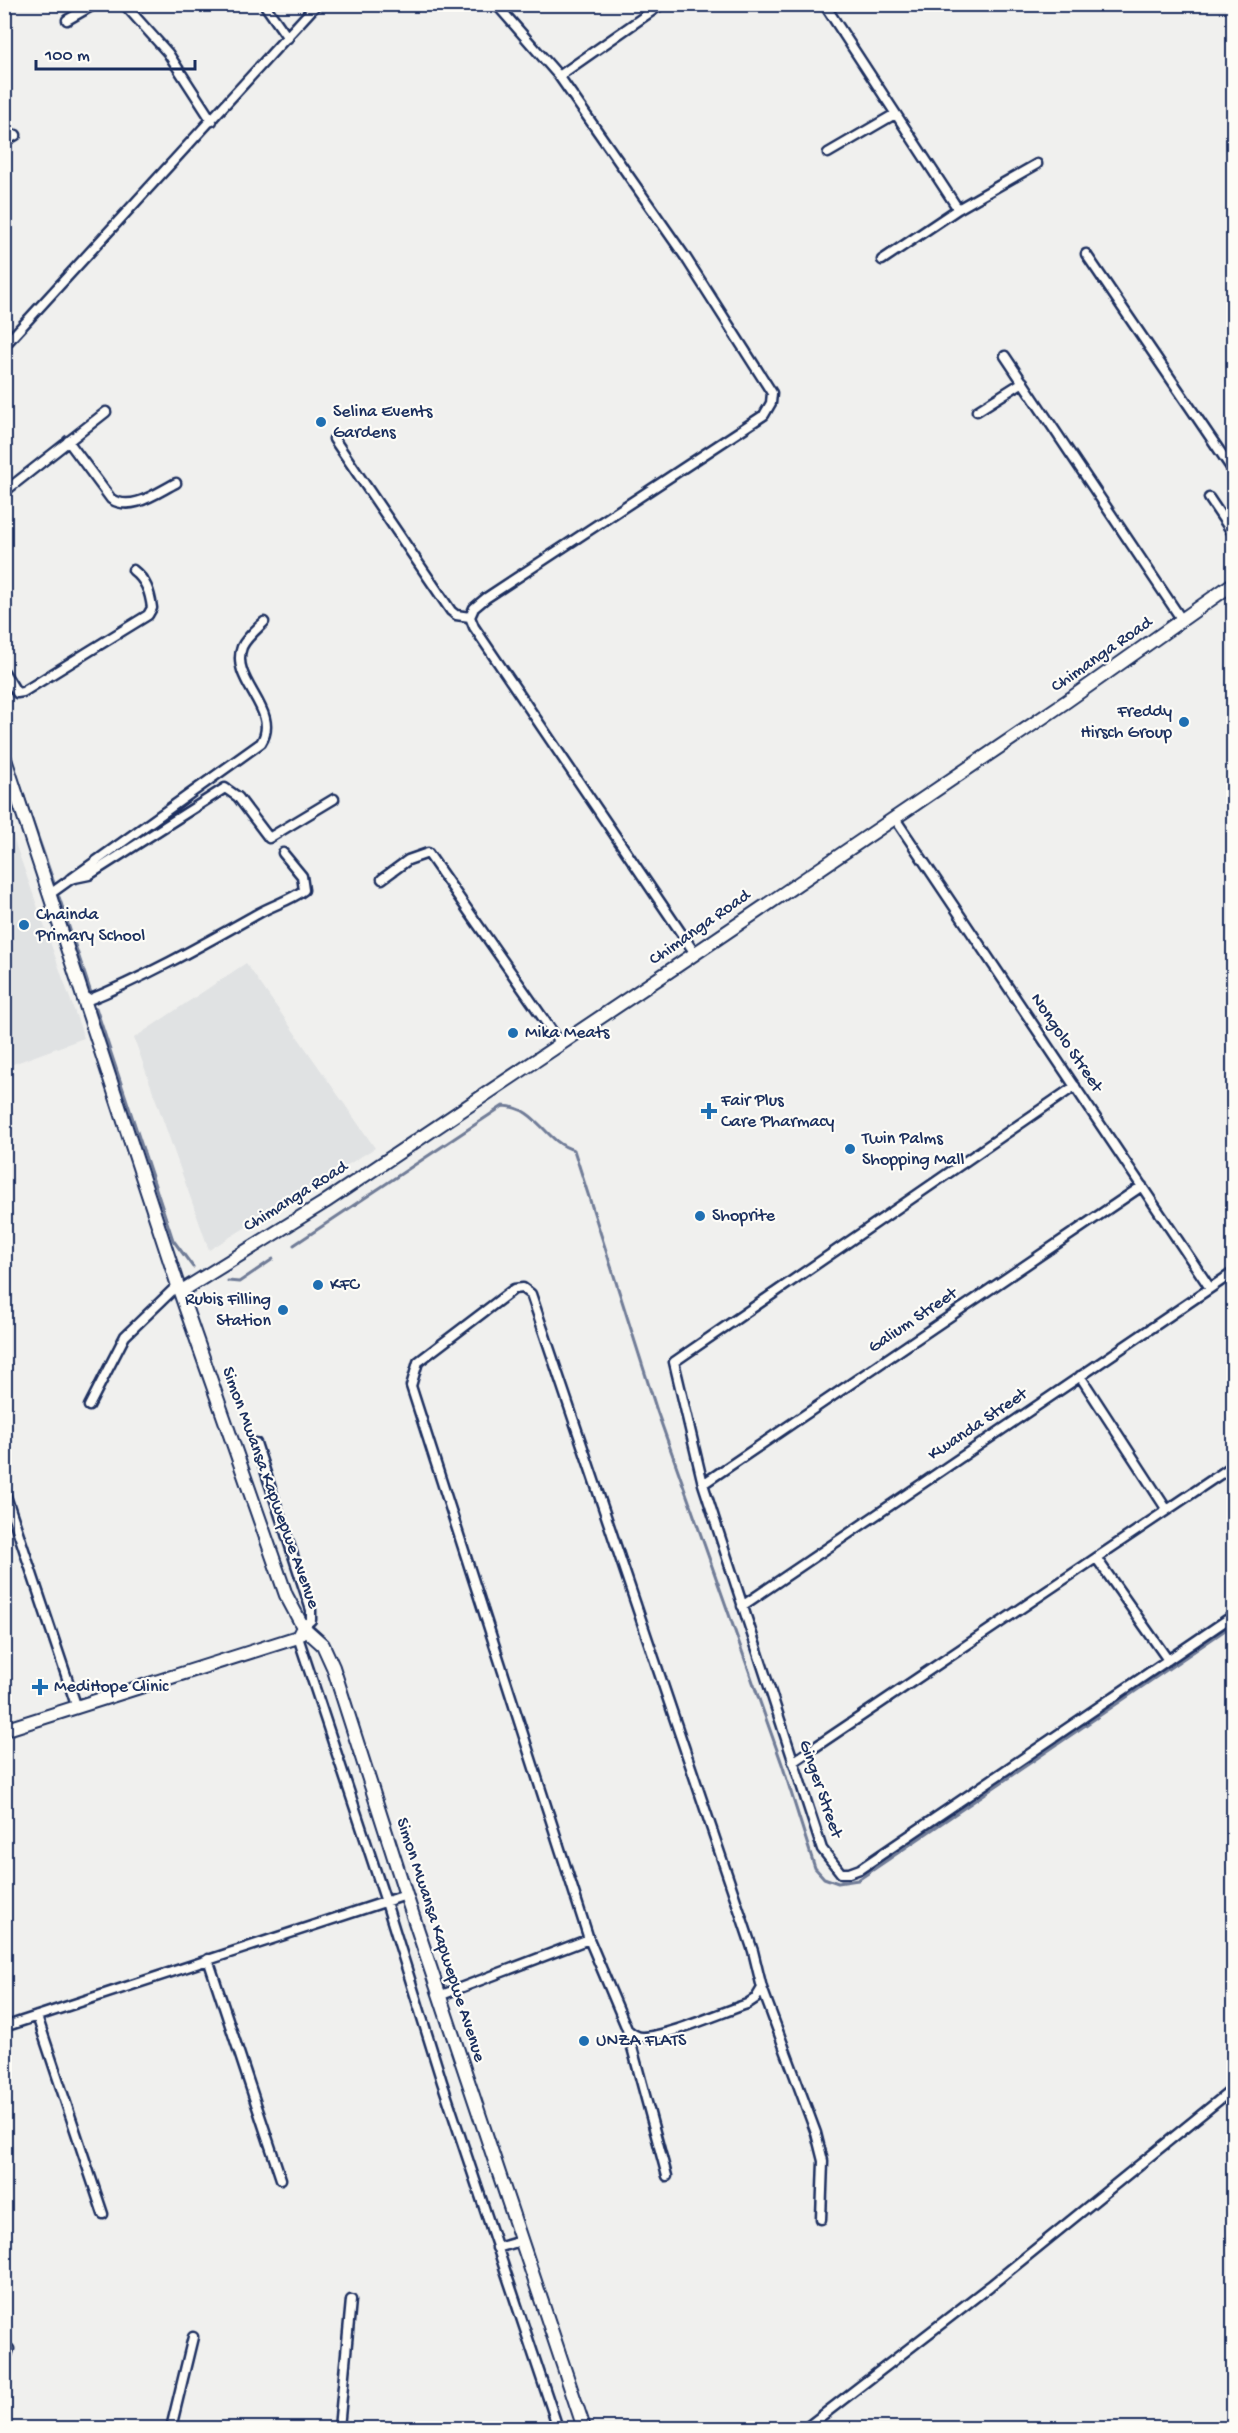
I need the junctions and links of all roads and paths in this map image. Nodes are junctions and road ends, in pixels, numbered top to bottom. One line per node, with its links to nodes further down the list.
1 (95, 4): 8 (street)
2 (124, 4): 12 (street)
3 (264, 4): 9 (street)
4 (317, 4): 9 (street)
5 (496, 4): 10 (street)
6 (662, 4): 10 (street)
7 (824, 4): 11 (street)
8 (67, 20)
9 (288, 38): 12 (street)
10 (559, 76): 34 (street)
11 (895, 114): 15 (street); 17 (street)
12 (212, 121): 20 (street)
13 (16, 135): 14 (street)
14 (4, 142)
15 (828, 153)
16 (1037, 164): 17 (street)
17 (958, 209): 19 (street)
18 (1086, 254): 27 (street)
19 (882, 260)
20 (4, 346)
21 (1005, 356): 22 (street)
22 (1023, 382): 23 (street); 35 (street)
23 (977, 411)
24 (106, 412): 26 (street)
25 (334, 439): 34 (street)
26 (68, 441): 28 (street); 29 (street)
27 (1233, 472)
28 (176, 483)
29 (4, 492)
30 (1209, 498): 31 (street)
31 (1233, 535)
32 (133, 570): 37 (street)
33 (1233, 583): 35 (main road, Chimanga Road)
34 (470, 617): 45 (street)
35 (1182, 620): 40 (main road, Chimanga Road)
36 (264, 622): 42 (street)
37 (4, 672)
38 (4, 756): 44 (main road, Simon Mwansa Kapwepwe Avenue)
39 (334, 798): 42 (street)
40 (894, 817): 45 (main road, Chimanga Road); 48 (street, Nongolo Street)
41 (283, 853): 46 (street)
42 (70, 879): 44 (street)
43 (382, 879): 47 (street)
44 (50, 894): 46 (main road, Simon Mwansa Kapwepwe Avenue)
45 (694, 952): 47 (main road, Chimanga Road)
46 (86, 1001): 51 (main road, Simon Mwansa Kapwepwe Avenue)
47 (561, 1044): 51 (main road, Chimanga Road)
48 (1074, 1086): 49 (street, Nongolo Street); 57 (street, Ginger Street)
49 (1142, 1186): 52 (street, Nongolo Street); 57 (street, Galium Street)
50 (1233, 1272): 52 (street, Kwanda Street)
51 (179, 1288): 54 (street); 64 (main road, Simon Mwansa Kapwepwe Avenue)
52 (1210, 1288): 53 (street, Kwanda Street)
53 (1080, 1376): 60 (street); 62 (street, Kwanda Street)
54 (89, 1406)
55 (256, 1443): 64 (street)
56 (1233, 1465): 60 (street)
57 (703, 1484): 62 (street, Ginger Street)
58 (4, 1490): 59 (street)
59 (8, 1510): 66 (street)
60 (1167, 1510): 61 (street)
61 (1096, 1559): 65 (street); 68 (street)
62 (742, 1606): 68 (street, Ginger Street)
63 (1233, 1615): 65 (street, Ginger Street)
64 (301, 1632): 66 (main road); 69 (main road, Simon Mwansa Kapwepwe Avenue); 70 (street)
65 (1168, 1660): 68 (street, Ginger Street)
66 (77, 1708): 67 (main road)
67 (4, 1730)
68 (793, 1762)
69 (406, 1895): 70 (street); 74 (main road, Simon Mwansa Kapwepwe Avenue)
70 (386, 1902): 72 (street); 84 (street)
71 (589, 1939): 73 (street); 74 (street); 77 (street)
72 (208, 1959): 75 (street); 80 (street)
73 (762, 1988): 77 (street); 82 (street)
74 (439, 1996): 83 (main road, Simon Mwansa Kapwepwe Avenue)
75 (38, 2016): 76 (street); 81 (street)
76 (4, 2027)
77 (627, 2029): 79 (street)
78 (1233, 2088): 93 (street)
79 (667, 2176)
80 (281, 2179)
81 (103, 2214)
82 (821, 2218)
83 (521, 2241): 84 (street); 92 (main road, Simon Mwansa Kapwepwe Avenue)
84 (497, 2248): 91 (street)
85 (351, 2300): 90 (street)
86 (193, 2337): 89 (street)
87 (9, 2349): 88 (street)
88 (4, 2364)
89 (171, 2428)
90 (339, 2428)
91 (558, 2428)
92 (584, 2428)
93 (807, 2428)

